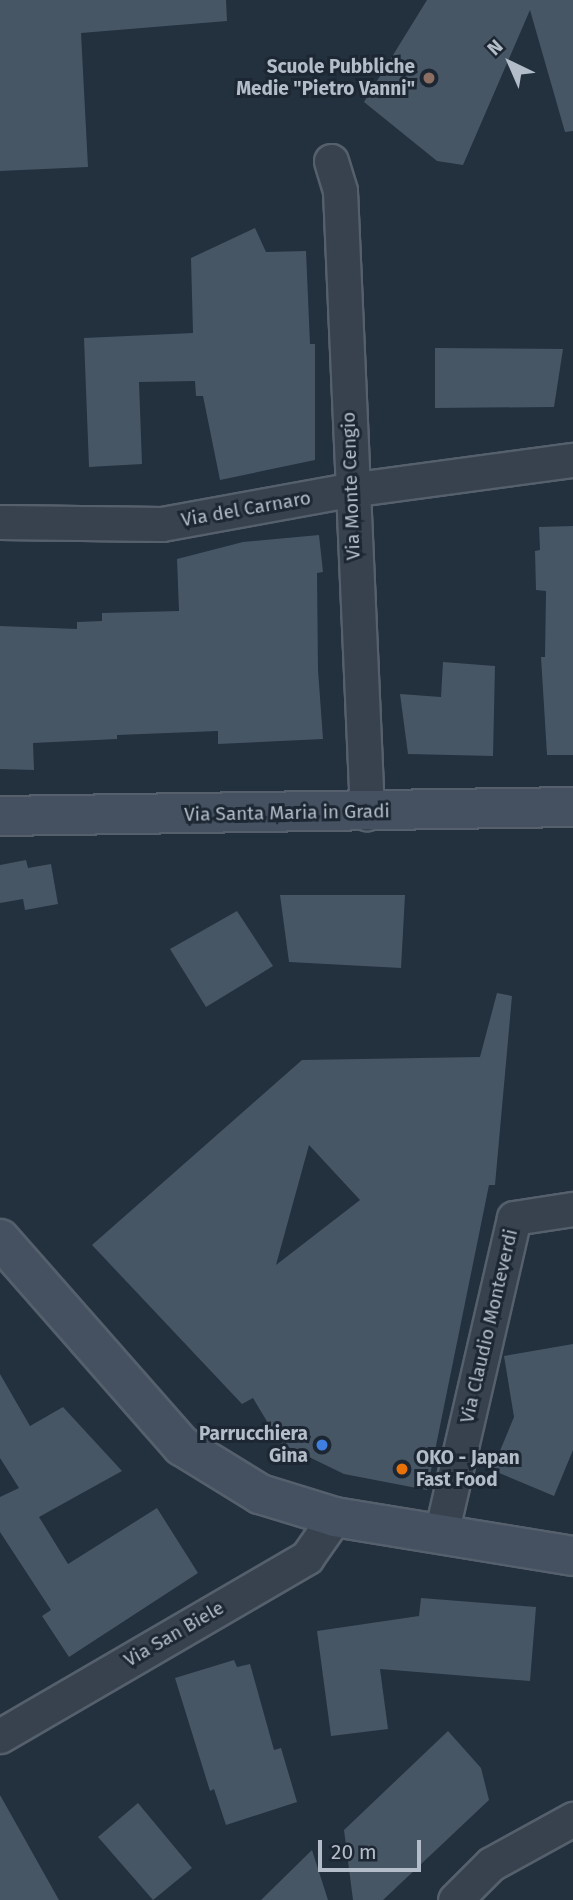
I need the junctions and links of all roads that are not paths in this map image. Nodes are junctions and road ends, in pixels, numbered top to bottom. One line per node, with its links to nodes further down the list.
1 (331, 161): 3 (street, Via Monte Cengio)
2 (573, 460): 3 (street, Via del Carnaro)
3 (350, 490): 4 (street, Via del Carnaro); 6 (street, Via Monte Cengio)
4 (0, 522)
5 (573, 807): 6 (street, Via Santa Maria in Gradi)
6 (367, 813): 7 (street, Via Santa Maria in Gradi)
7 (0, 816)
8 (573, 1209): 11 (street, Via Claudio Monteverdi)
9 (0, 1239): 10 (street)
10 (335, 1517): 11 (street); 13 (street, Via San Biele)
11 (442, 1534): 12 (street)
12 (573, 1556)
13 (0, 1736)
14 (573, 1819): 15 (street)
15 (455, 1900)

